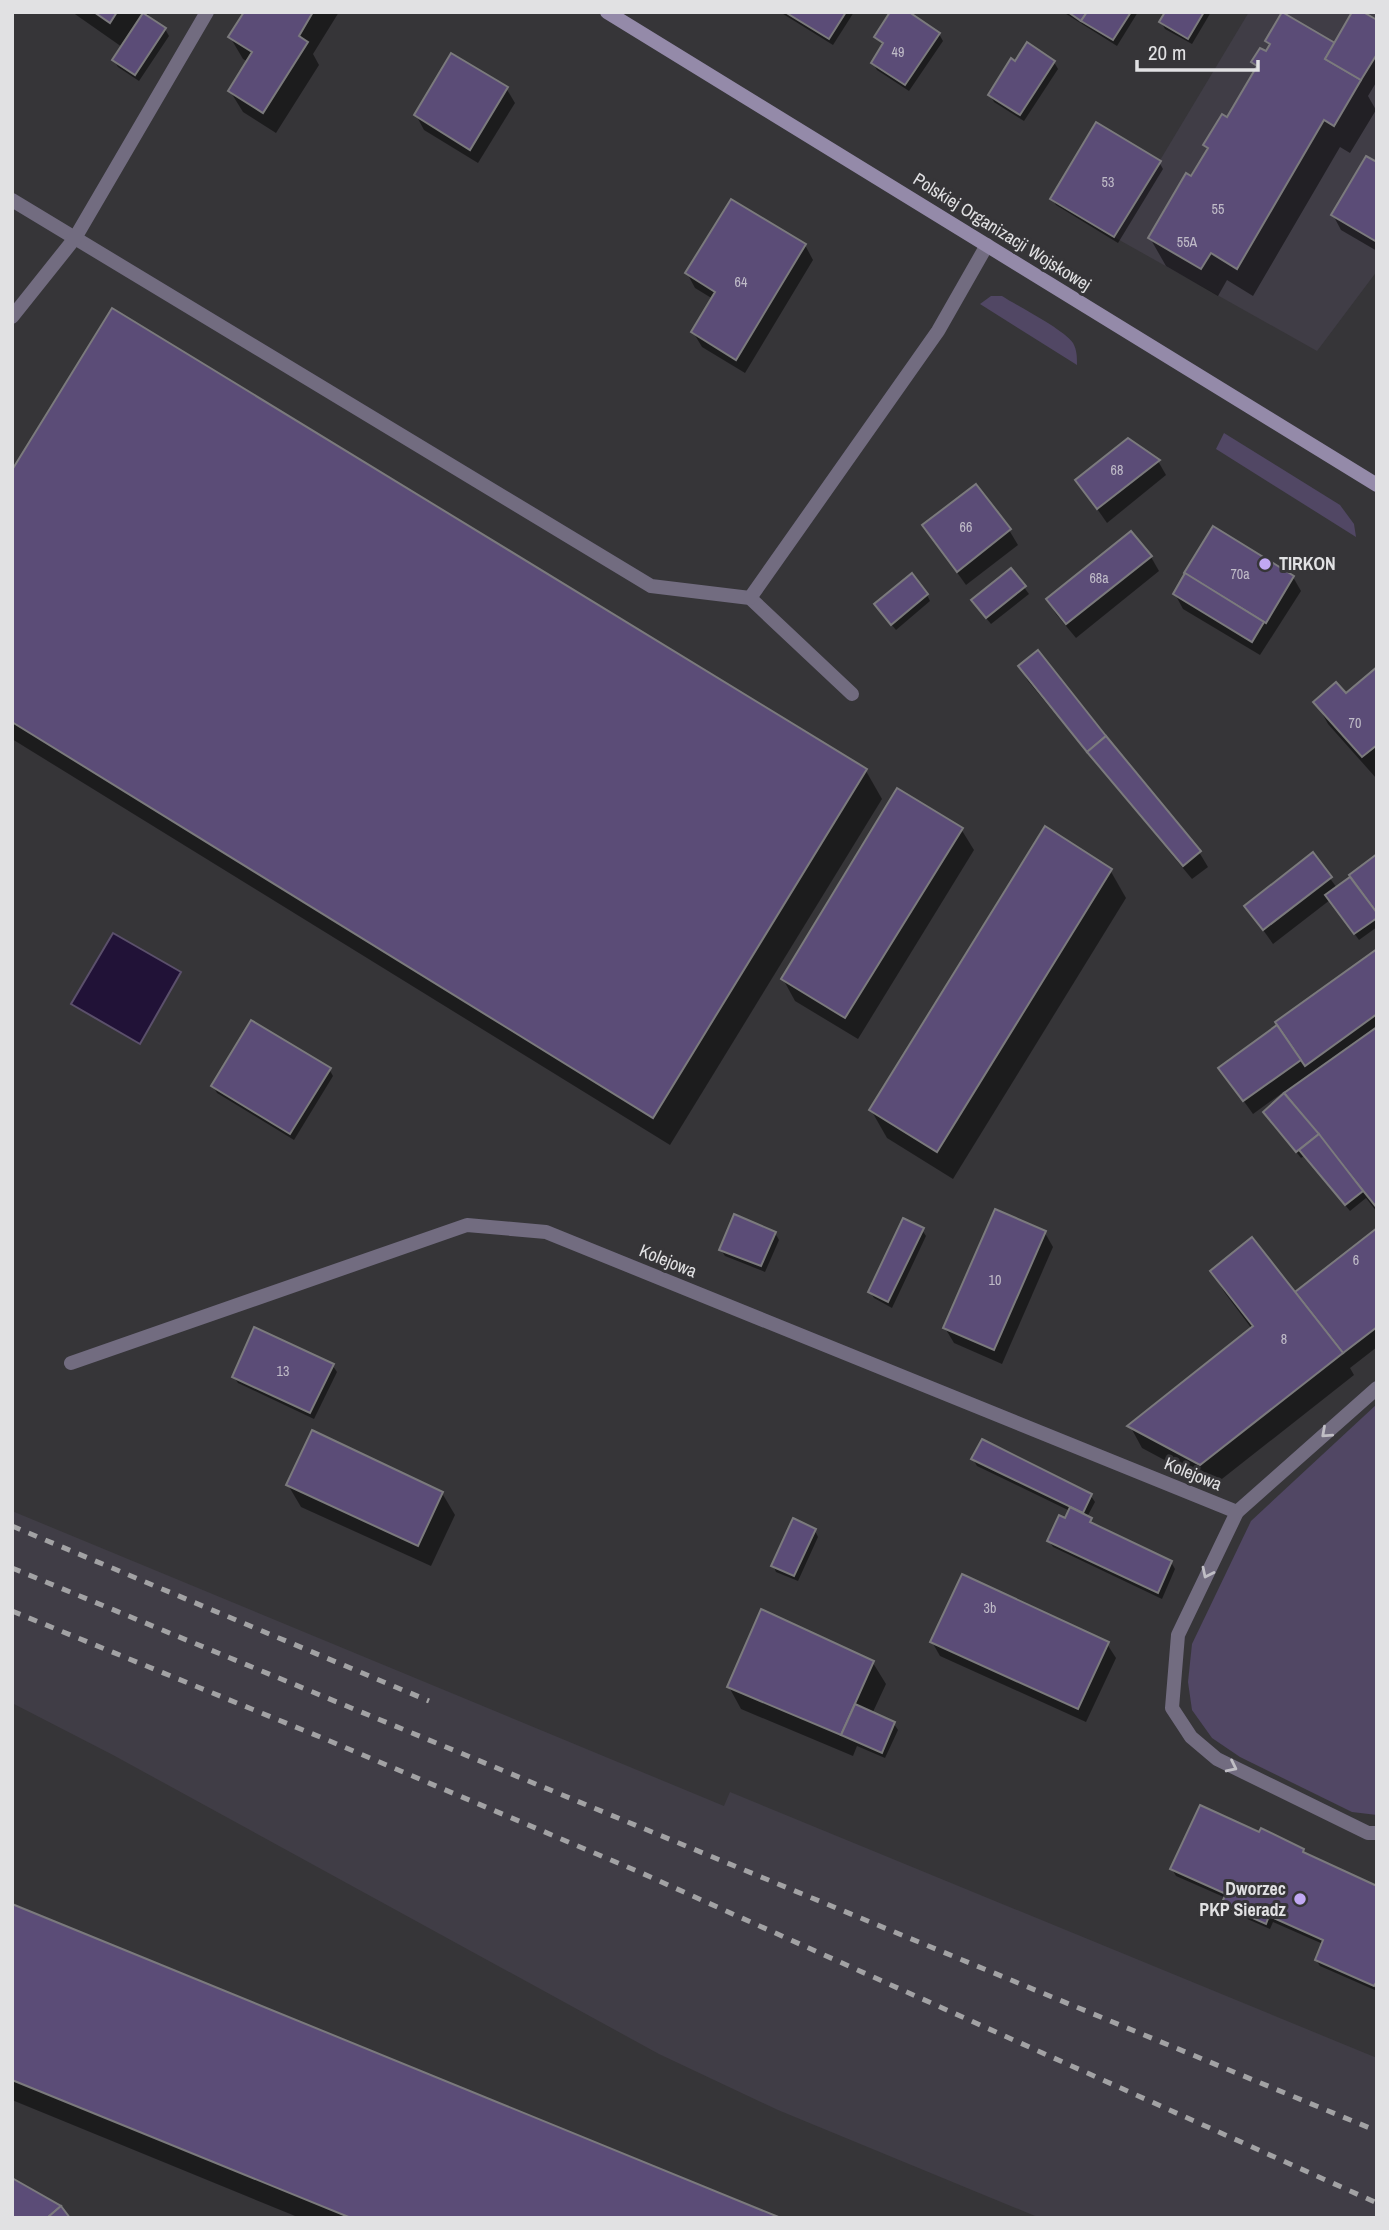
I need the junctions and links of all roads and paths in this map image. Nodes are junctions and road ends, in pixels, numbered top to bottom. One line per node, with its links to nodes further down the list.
1 (207, 12): 4 (street)
2 (607, 12): 5 (main road, Polskiej Organizacji Wojskowej)
3 (12, 200): 4 (street)
4 (75, 238): 6 (street); 8 (street)
5 (987, 246): 7 (main road, Polskiej Organizacji Wojskowej); 8 (street)
6 (12, 317)
7 (1377, 485)
8 (750, 598): 9 (street)
9 (852, 694)
10 (71, 1363): 12 (street, Kolejowa)
11 (1377, 1388): 12 (street, one-way to 12)
12 (1237, 1512): 13 (street, one-way to 13)
13 (1377, 1833)

